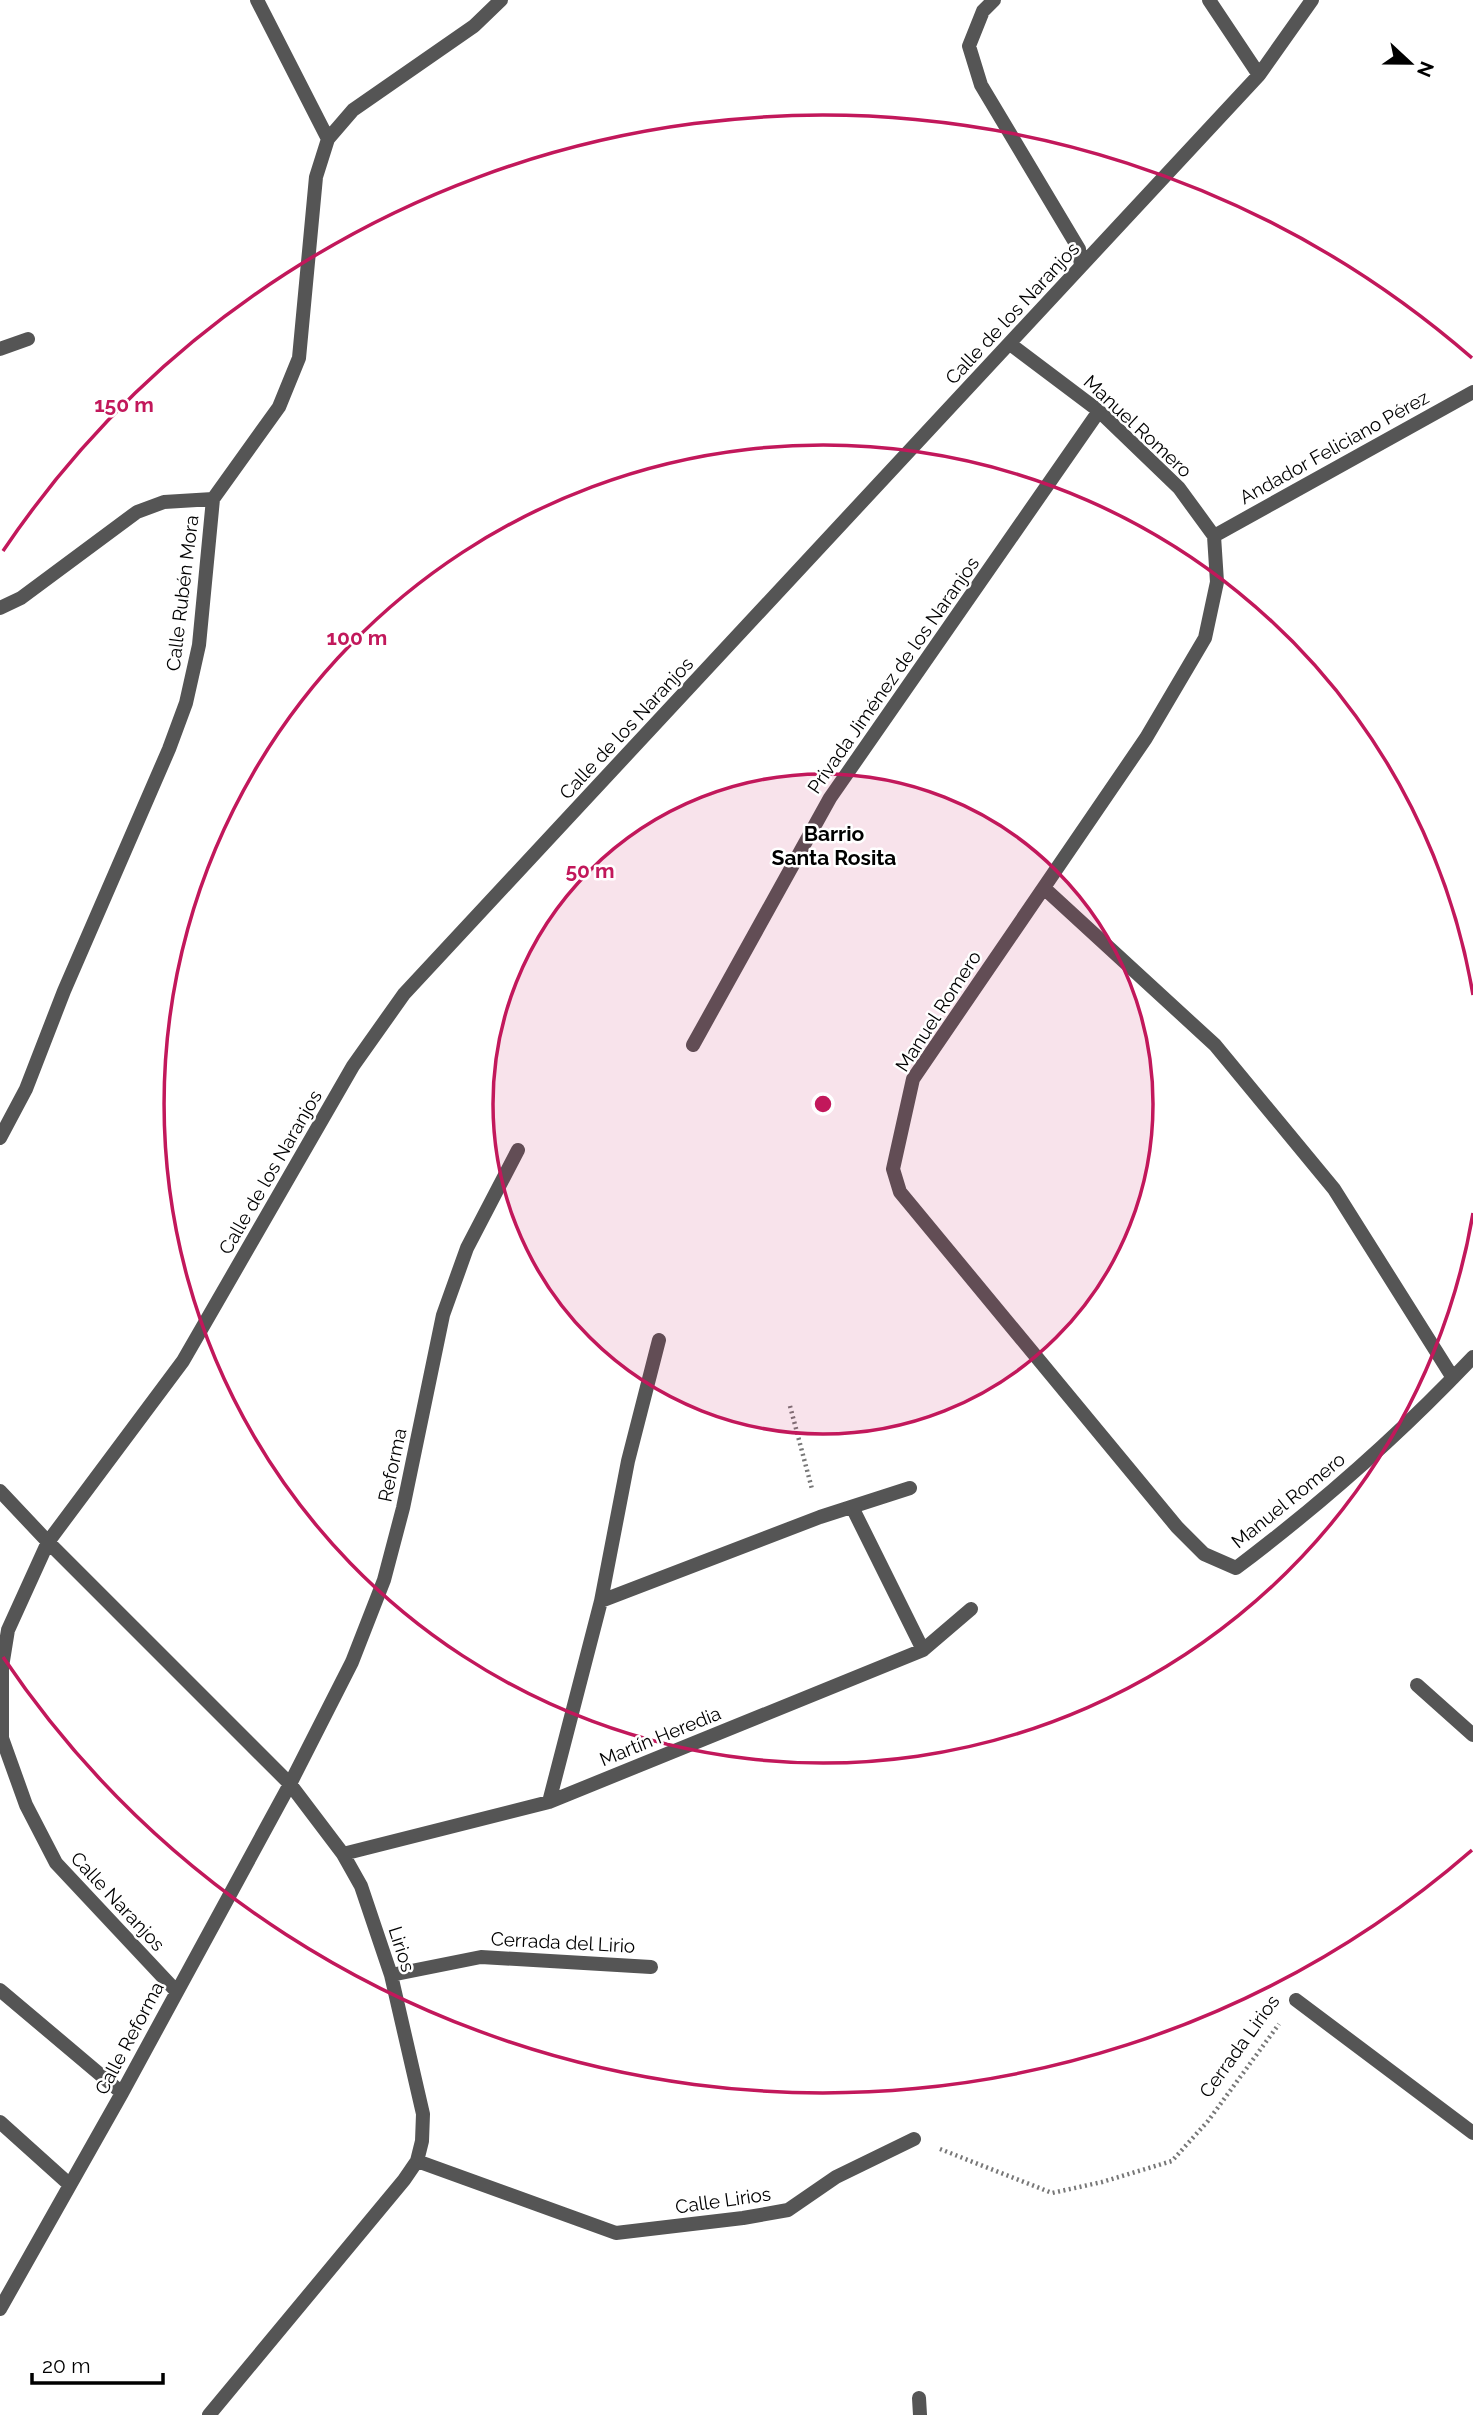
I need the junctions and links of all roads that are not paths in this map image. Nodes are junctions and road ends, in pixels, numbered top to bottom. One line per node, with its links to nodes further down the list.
1 (257, 0): 7 (street)
2 (501, 0): 7 (street, Calle Rubén Mora)
3 (994, 0): 8 (street)
4 (1209, 0): 6 (street)
5 (1312, 0): 6 (street, Calle de los Naranjos)
6 (1259, 75): 8 (street, Calle de los Naranjos)
7 (328, 139): 14 (street, Calle Rubén Mora)
8 (1081, 266): 10 (street, Calle de los Naranjos)
9 (28, 339): 11 (street)
10 (1010, 344): 13 (street, Manuel Romero); 27 (street, Calle de los Naranjos)
11 (0, 349)
12 (1473, 393): 15 (street, Andador Feliciano Pérez)
13 (1099, 411): 15 (street, Manuel Romero); 18 (street, Privada Jiménez de los Naranjos)
14 (213, 499): 16 (street); 19 (street, Calle Rubén Mora)
15 (1214, 536): 17 (street, Manuel Romero)
16 (0, 608)
17 (1044, 888): 23 (street); 23 (street, Manuel Romero)
18 (693, 1045)
19 (0, 1138)
20 (518, 1150): 34 (street, Reforma)
21 (659, 1340): 28 (street)
22 (1473, 1357): 23 (street, Manuel Romero)
23 (1453, 1378)
24 (910, 1488): 26 (street)
25 (0, 1491): 27 (street)
26 (852, 1507): 28 (street); 31 (street)
27 (48, 1542): 30 (street, Calle de los Naranjos); 34 (street, Lirios)
28 (601, 1601): 35 (street)
29 (971, 1609): 31 (street, Martín Heredia)
30 (8, 1630): 40 (street, Calle Naranjos)
31 (923, 1650): 35 (street, Martín Heredia)
32 (1417, 1685): 33 (street)
33 (1473, 1735)
34 (290, 1784): 36 (street, Lirios); 40 (street, Calle Reforma)
35 (549, 1801): 36 (street, Martín Heredia)
36 (343, 1854): 38 (street, Lirios)
37 (651, 1967): 38 (street, Cerrada del Lirio)
38 (391, 1975): 46 (street, Lirios)
39 (0, 1990): 42 (street)
40 (176, 1991): 42 (street, Calle Reforma)
41 (1296, 2000): 44 (street, Cerrada Lirios)
42 (122, 2093): 47 (street, Calle Reforma)
43 (0, 2122): 47 (street)
44 (1473, 2133)
45 (914, 2139): 46 (street, Calle Lirios)
46 (417, 2161): 50 (street, Lirios)
47 (70, 2185): 48 (street, Calle Reforma)
48 (0, 2309)
49 (919, 2398): 51 (street)
50 (209, 2415)
51 (920, 2415)

